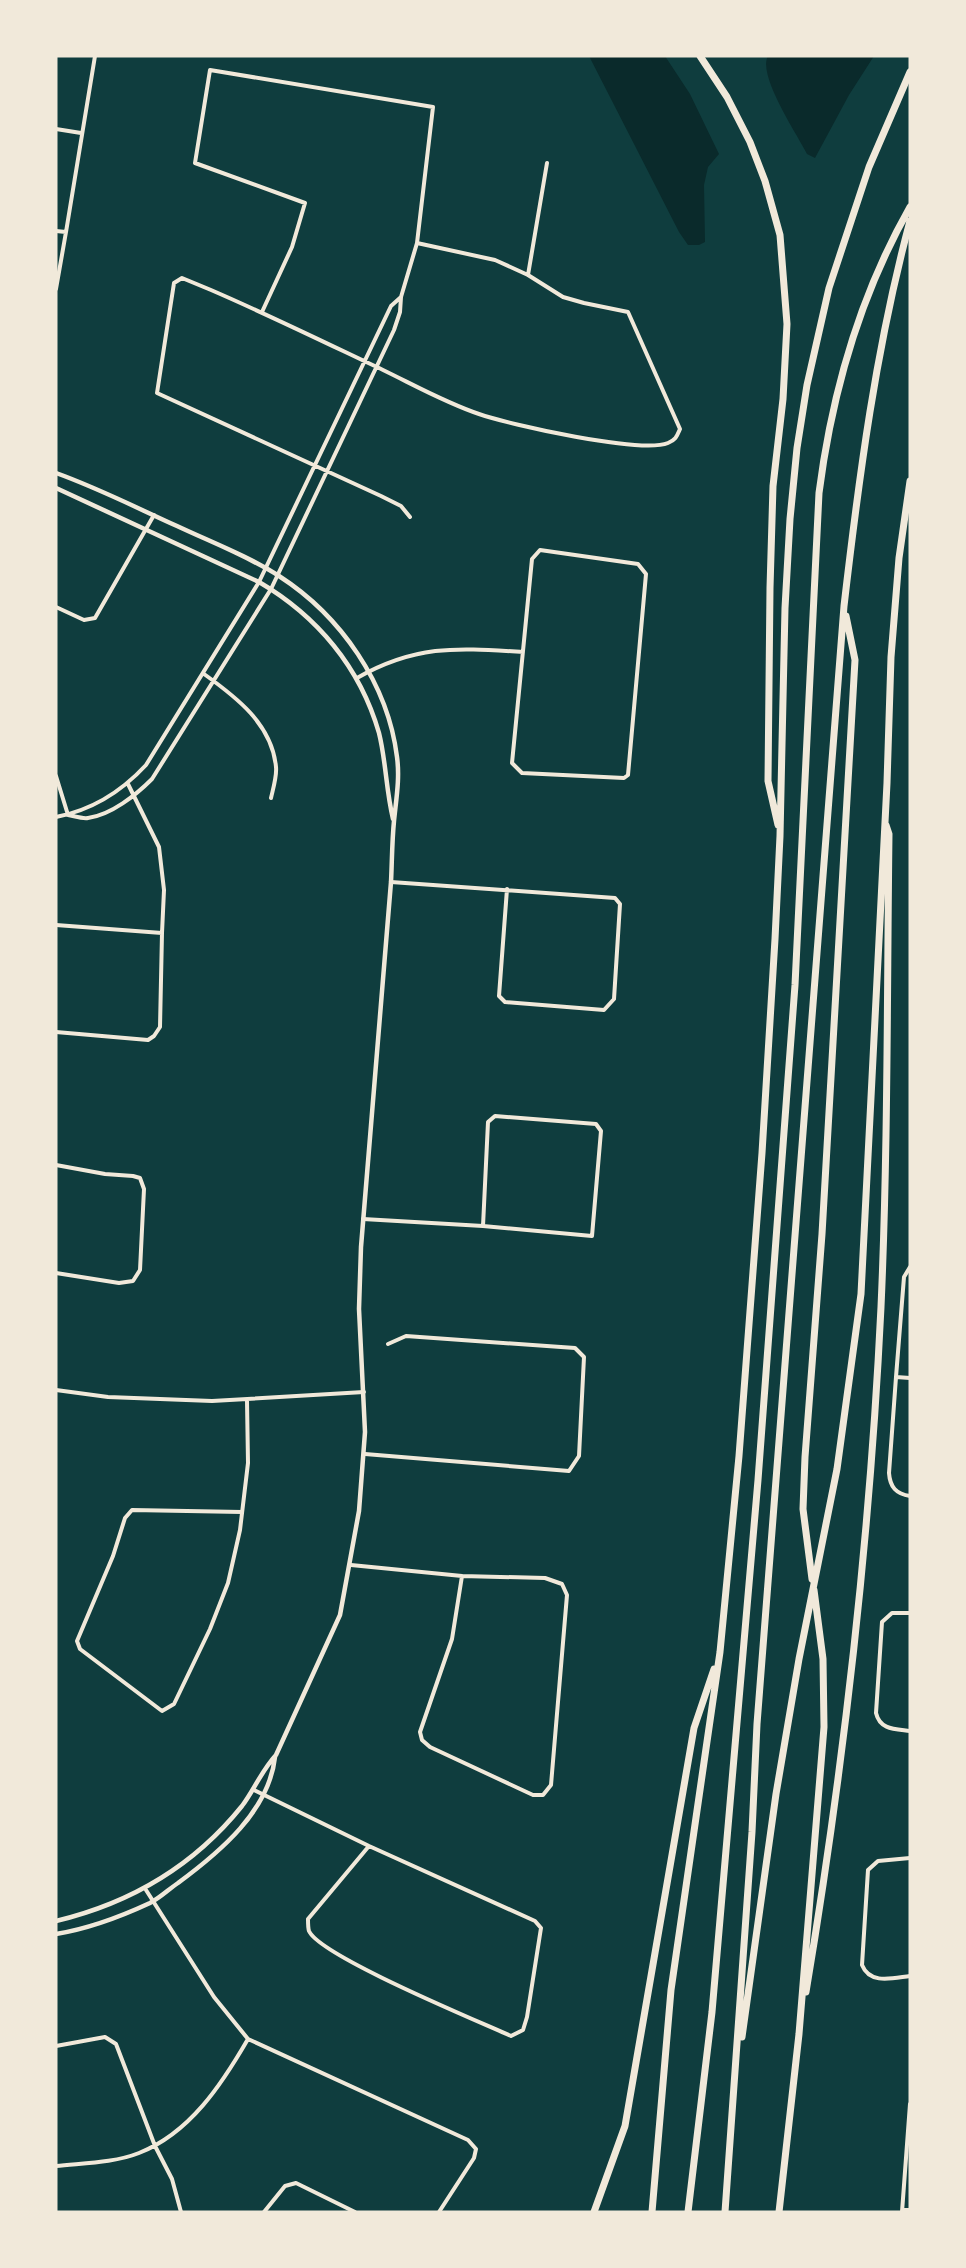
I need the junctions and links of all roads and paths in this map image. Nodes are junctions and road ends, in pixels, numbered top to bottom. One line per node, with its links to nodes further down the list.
1 (95, 56): 5 (street)
2 (700, 56): 45 (highway)
3 (910, 72): 45 (highway)
4 (56, 129): 5 (street)
5 (81, 133): 10 (street)
6 (547, 163): 12 (street)
7 (910, 207): 95 (highway)
8 (910, 221): 30 (highway)
9 (56, 231): 10 (street)
10 (66, 232): 13 (street)
11 (417, 243): 12 (street); 14 (street); 15 (street)
12 (528, 275): 17 (street)
13 (56, 289)
14 (401, 297): 16 (street); 17 (street)
15 (262, 312): 16 (street); 18 (street)
16 (365, 361): 17 (street); 18 (street)
17 (377, 367): 19 (street)
18 (315, 465): 19 (street); 26 (street)
19 (327, 471): 24 (street); 27 (street)
20 (56, 473): 23 (street)
21 (910, 481): 43 (highway)
22 (56, 488): 25 (street)
23 (154, 516): 25 (street); 26 (street)
24 (410, 517)
25 (147, 530): 28 (street); 31 (street)
26 (266, 568): 27 (street); 28 (street)
27 (278, 575): 29 (street); 33 (street)
28 (259, 582): 29 (street); 34 (street)
29 (271, 589): 35 (street); 36 (street)
30 (844, 606): 80 (highway); 83 (highway)
31 (56, 607)
32 (523, 652): 32 (street); 33 (street)
33 (369, 671): 35 (street); 44 (street)
34 (204, 674): 36 (street); 38 (street)
35 (357, 678): 44 (street)
36 (214, 681): 39 (street); 40 (street)
37 (56, 776): 41 (street)
38 (128, 784): 39 (street); 41 (street)
39 (134, 797): 41 (street); 49 (street)
40 (271, 798)
41 (68, 815): 42 (street)
42 (56, 817)
43 (884, 820): 80 (highway); 83 (highway)
44 (394, 823): 46 (street)
45 (780, 836): 68 (highway)
46 (391, 882): 47 (street); 52 (street)
47 (507, 889): 47 (street)
48 (56, 926): 49 (street)
49 (162, 933): 50 (street)
50 (56, 1032)
51 (56, 1165): 55 (street)
52 (363, 1220): 53 (street); 60 (street)
53 (483, 1226): 53 (street)
54 (910, 1267): 57 (street)
55 (56, 1273)
56 (388, 1344): 62 (street)
57 (896, 1376): 58 (street); 63 (street)
58 (910, 1378)
59 (56, 1390): 61 (street)
60 (364, 1392): 61 (street); 62 (street)
61 (247, 1400): 64 (street)
62 (365, 1454): 65 (street)
63 (910, 1496)
64 (242, 1512): 64 (street)
65 (350, 1565): 66 (street); 70 (street)
66 (462, 1576): 66 (street)
67 (910, 1613): 69 (street)
68 (720, 1652): 93 (highway); 94 (highway)
69 (910, 1731)
70 (276, 1755): 71 (street); 72 (street)
71 (254, 1790): 72 (street); 75 (street)
72 (263, 1794): 73 (street); 76 (street)
73 (369, 1846): 73 (street)
74 (910, 1858): 79 (street)
75 (146, 1890): 76 (street); 77 (street)
76 (152, 1902): 78 (street); 81 (street)
77 (56, 1921)
78 (56, 1934)
79 (910, 1976)
80 (799, 2034): 97 (highway)
81 (248, 2039): 85 (street); 92 (street)
82 (56, 2046): 85 (street)
83 (735, 2087): 96 (highway)
84 (910, 2104): 88 (street)
85 (155, 2146): 86 (street); 89 (street)
86 (56, 2166)
87 (910, 2210): 88 (street)
88 (902, 2211)
89 (182, 2212)
90 (264, 2212): 91 (street)
91 (355, 2212)
92 (439, 2212)
93 (594, 2212)
94 (652, 2212)
95 (688, 2212)
96 (725, 2212)
97 (778, 2212)

